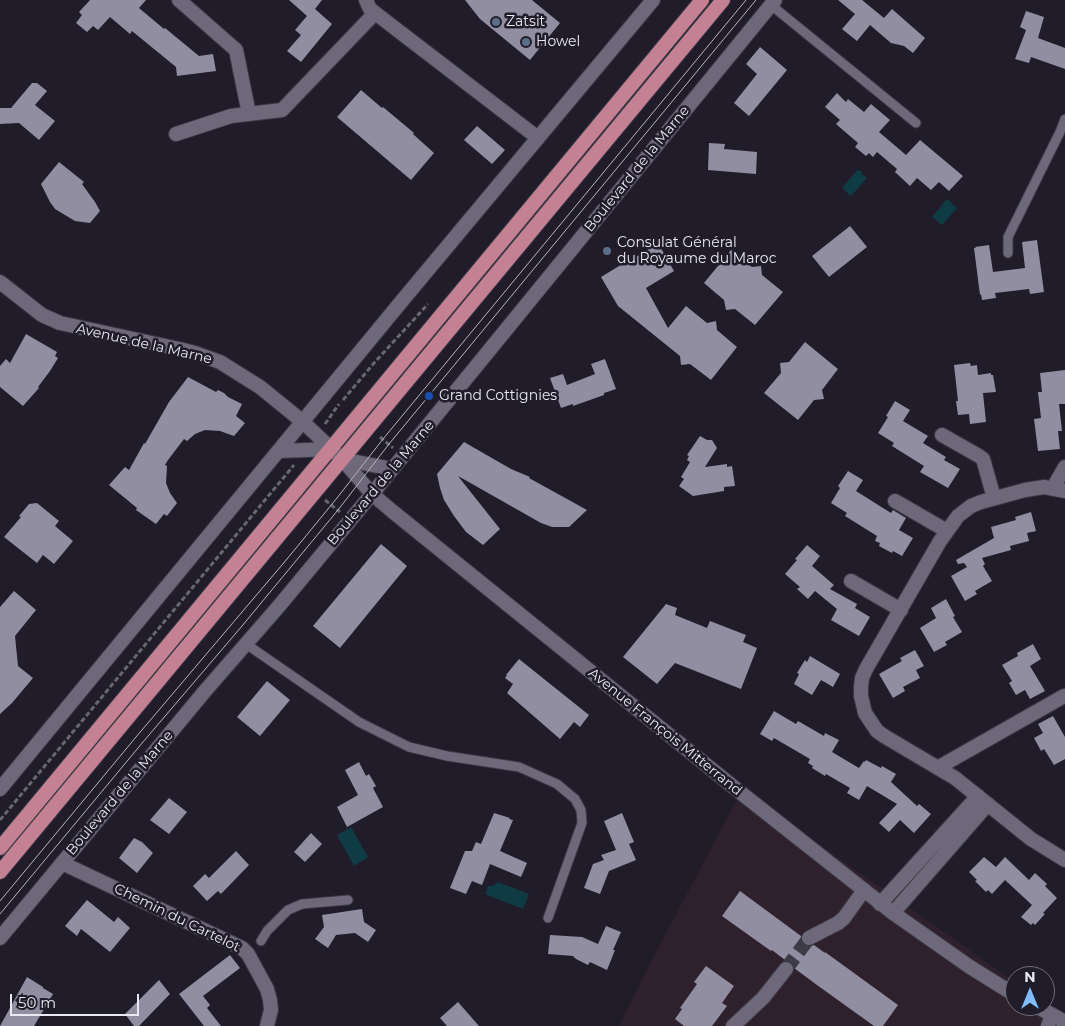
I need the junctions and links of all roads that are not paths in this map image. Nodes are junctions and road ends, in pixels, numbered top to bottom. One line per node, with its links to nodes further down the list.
1 (179, 0): 8 (street)
2 (366, 0): 7 (street)
3 (653, 0): 12 (street)
4 (702, 0): 17 (main road)
5 (723, 0): 19 (main road)
6 (773, 2): 10 (lane); 21 (street, Boulevard de la Marne)
7 (375, 13): 8 (street); 12 (street)
8 (249, 114): 11 (street)
9 (1065, 118): 13 (lane)
10 (916, 123)
11 (176, 134)
12 (538, 138): 15 (street)
13 (1008, 253)
14 (0, 282): 15 (street, Avenue de la Marne)
15 (303, 422): 17 (street, Avenue de la Marne); 18 (street)
16 (942, 435): 24 (street)
17 (332, 449): 18 (street); 19 (street, Avenue François Mitterrand); 34 (main road)
18 (280, 451): 32 (street)
19 (342, 459): 21 (street); 23 (street, Avenue François Mitterrand); 37 (main road)
20 (1065, 467): 22 (street)
21 (392, 469): 23 (street, Boulevard de la Marne)
22 (1059, 490): 24 (street)
23 (372, 494): 29 (street, Boulevard de la Marne); 38 (street, Avenue François Mitterrand)
24 (994, 498): 26 (street)
25 (895, 501): 26 (street)
26 (947, 530): 28 (street)
27 (851, 581): 28 (street)
28 (901, 610): 31 (street)
29 (246, 644): 36 (street, Boulevard de la Marne); 42 (lane)
30 (1064, 696): 31 (street)
31 (939, 767): 33 (street)
32 (0, 789)
33 (983, 800): 35 (street); 40 (street); 41 (street)
34 (0, 848)
35 (1065, 860)
36 (62, 863): 43 (street, Boulevard de la Marne); 50 (street, Chemin du Cartelot)
37 (0, 872)
38 (864, 890): 40 (street, Avenue François Mitterrand); 44 (street)
39 (348, 900): 45 (lane)
40 (880, 904): 41 (street, Avenue François Mitterrand)
41 (893, 913): 47 (street, Avenue François Mitterrand)
42 (548, 918)
43 (0, 938)
44 (809, 938)
45 (261, 941)
46 (786, 969): 51 (street)
47 (1005, 989)
48 (1050, 1021): 49 (street)
49 (1065, 1022)
50 (267, 1026)
51 (733, 1026)

